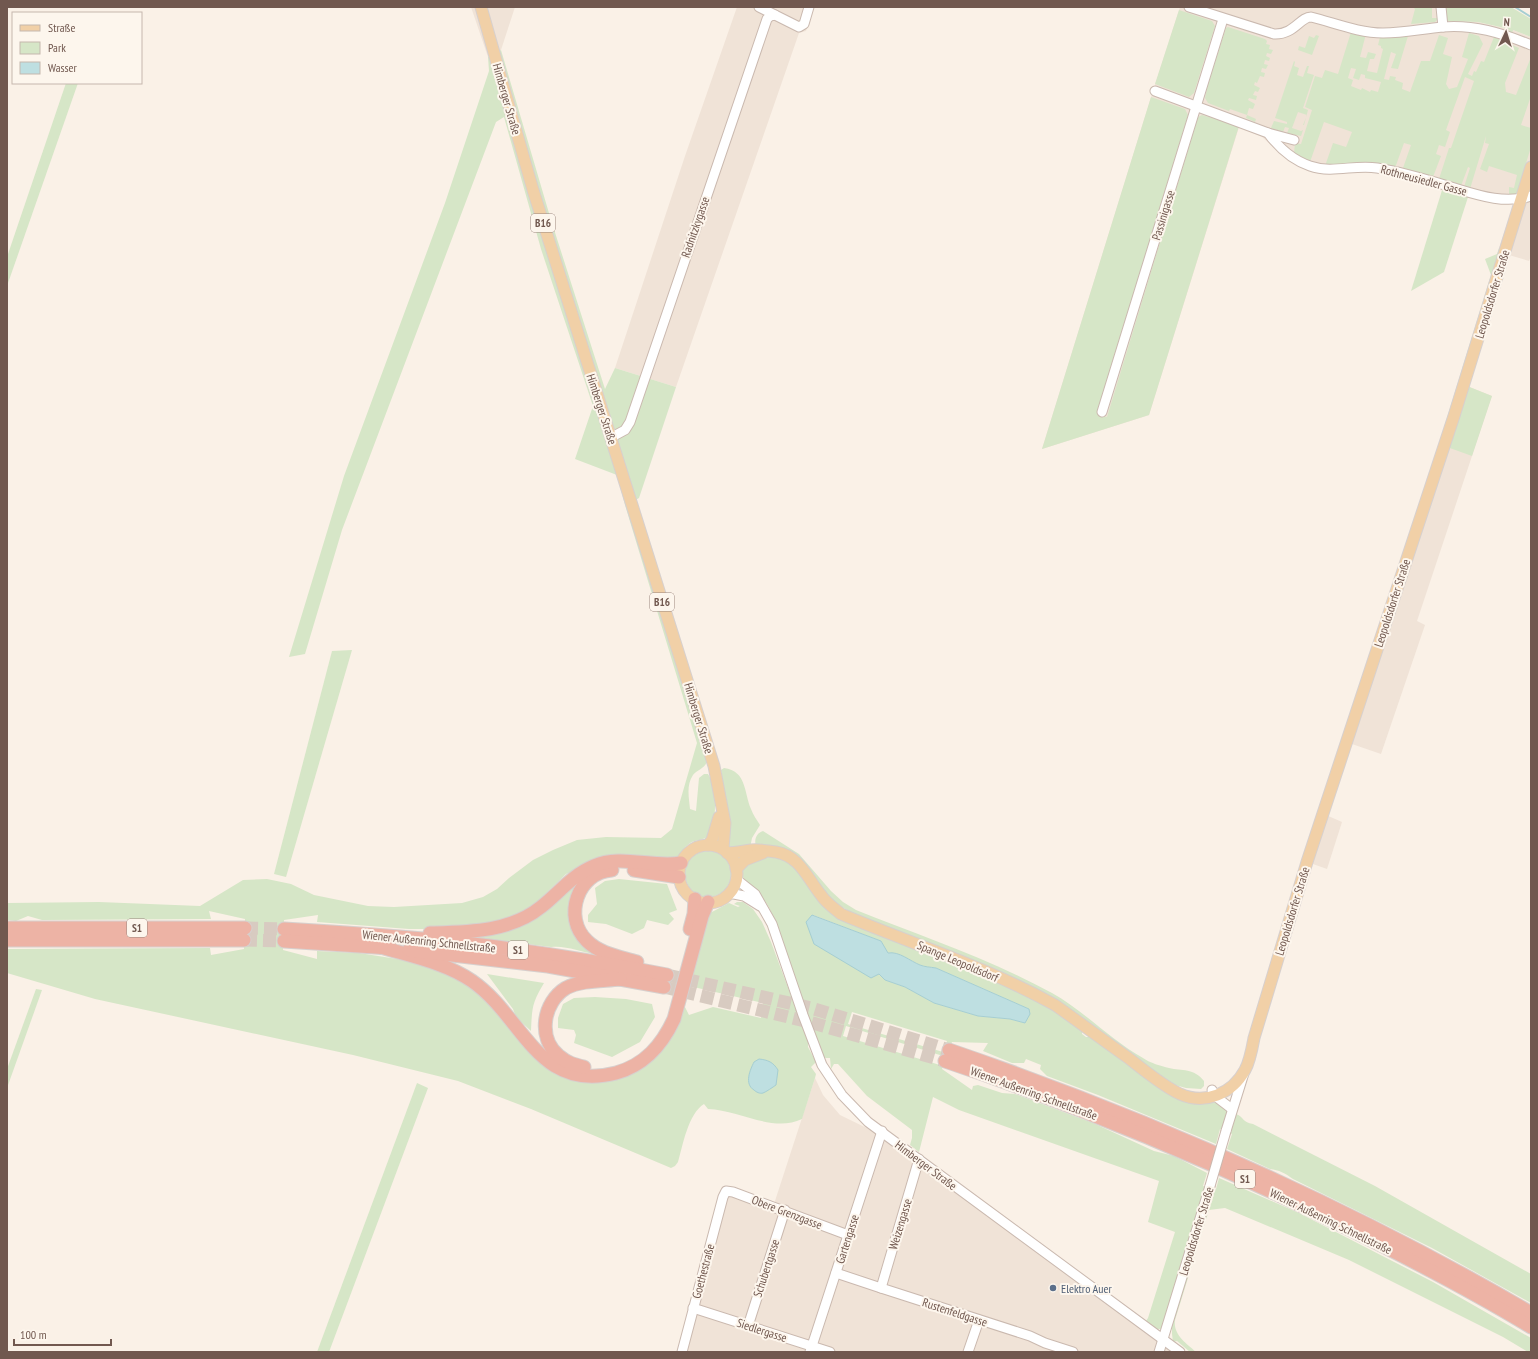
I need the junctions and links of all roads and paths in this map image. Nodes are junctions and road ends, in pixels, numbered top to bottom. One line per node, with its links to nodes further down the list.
1 (481, 7): 17 (main road, Himberger Straße / B16)
2 (758, 7): 6 (street)
3 (809, 7): 6 (street)
4 (1189, 7): 7 (street)
5 (1440, 7): 8 (street)
6 (775, 15): 17 (street, Radnitzkygasse)
7 (1223, 19): 8 (street); 11 (street, Passinigasse)
8 (1443, 27): 9 (street)
9 (1531, 45)
10 (1155, 91): 11 (street, Rothneusiedler Gasse)
11 (1196, 106): 12 (street, Rothneusiedler Gasse); 16 (street, Passinigasse)
12 (1268, 133): 13 (street); 15 (street, Rothneusiedler Gasse)
13 (1294, 140)
14 (1531, 168): 15 (main road, Leopoldsdorfer Straße)
15 (1526, 197): 35 (main road, Leopoldsdorfer Straße)
16 (1102, 412)
17 (612, 437): 18 (main road, Himberger Straße / B16)
18 (721, 811): 19 (main road, Himberger Straße / B16); 20 (main road, Himberger Straße / B16)
19 (708, 845): 20 (main road); 22 (main road)
20 (725, 851): 21 (main road, Spange Leopoldsdorf); 23 (main road)
21 (765, 852): 23 (main road); 38 (main road, Spange Leopoldsdorf)
22 (681, 863): 24 (main road); 32 (highway)
23 (736, 874): 25 (main road); 28 (street, Himberger Straße)
24 (679, 877): 26 (main road); 33 (highway)
25 (729, 893): 27 (main road); 28 (street, Himberger Straße)
26 (695, 899): 27 (main road); 34 (highway)
27 (708, 902): 32 (highway)
28 (762, 907): 40 (street, Himberger Straße)
29 (7, 928): 31 (highway, S1)
30 (284, 935): 32 (highway, Wiener Außenring Schnellstraße / S1)
31 (7, 940)
32 (380, 941): 33 (highway, Wiener Außenring Schnellstraße / S1); 34 (highway, Wiener Außenring Schnellstraße / S1)
33 (662, 978): 34 (highway, Wiener Außenring Schnellstraße / S1)
34 (620, 979)
35 (1254, 1038): 36 (main road, Leopoldsdorfer Straße); 37 (main road, Leopoldsdorfer Straße)
36 (1245, 1070): 37 (main road, Leopoldsdorfer Straße); 39 (street, Leopoldsdorfer Straße)
37 (1232, 1082): 38 (main road, Spange Leopoldsdorf); 39 (street, Leopoldsdorfer Straße)
38 (1213, 1093): 39 (street)
39 (1232, 1109): 52 (street, Leopoldsdorfer Straße, bridge)
40 (882, 1131): 41 (street, Himberger Straße); 44 (street, Gartengasse)
41 (919, 1159): 46 (street, Weizengasse); 52 (street, Himberger Straße)
42 (726, 1191): 43 (street, Obere Grenzgasse); 47 (street, Goethestraße)
43 (785, 1210): 44 (street, Obere Grenzgasse); 50 (street, Schubertgasse)
44 (848, 1235): 45 (street, Gartengasse)
45 (836, 1273): 46 (street, Rustenfeldgasse); 53 (street, Gartengasse)
46 (881, 1288): 49 (street, Rustenfeldgasse)
47 (693, 1308): 50 (street, Siedlergasse); 54 (street, Goethestraße)
48 (1531, 1313): 51 (highway, Wiener Außenring Schnellstraße / S1)
49 (978, 1320): 56 (street); 57 (street, Rustenfeldgasse)
50 (748, 1326): 53 (street, Siedlergasse)
51 (1531, 1327)
52 (1163, 1340): 58 (street, Leopoldsdorfer Straße); 59 (street, Himberger Straße)
53 (811, 1349): 55 (street, Siedlergasse)
54 (682, 1352)
55 (830, 1352)
56 (968, 1352)
57 (1073, 1352)
58 (1159, 1352)
59 (1180, 1352)

